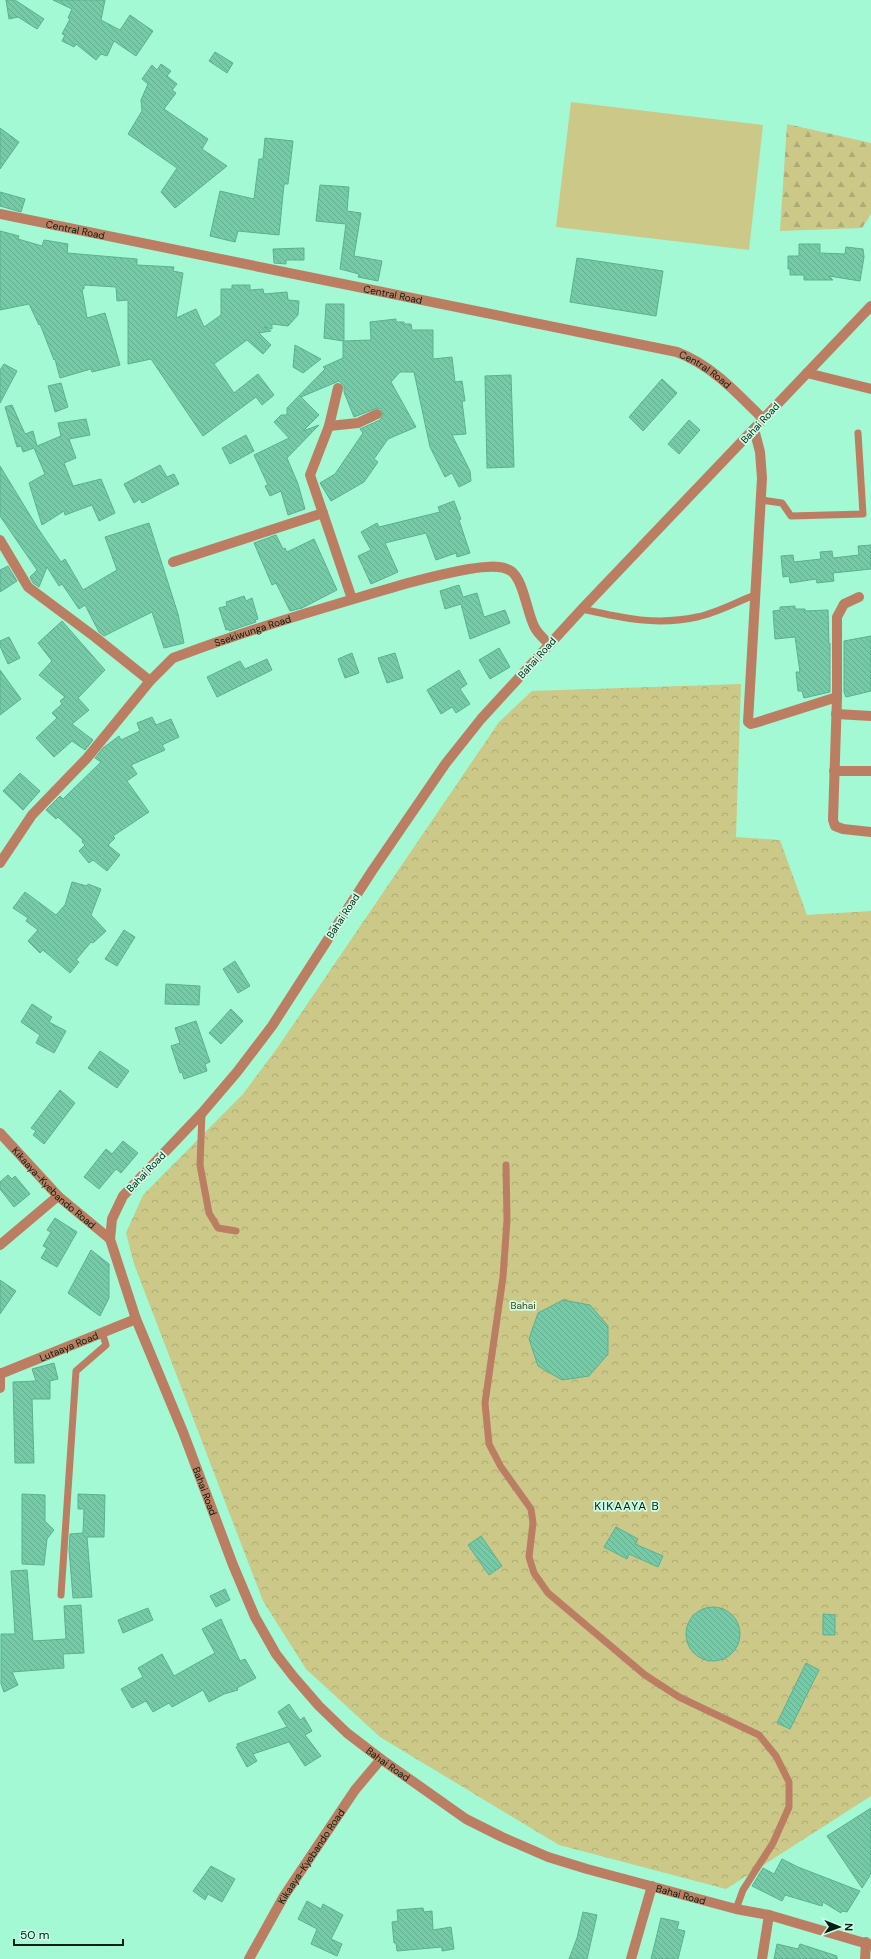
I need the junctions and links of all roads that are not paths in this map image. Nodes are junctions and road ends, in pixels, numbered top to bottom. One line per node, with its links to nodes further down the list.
1 (0, 214): 7 (street, Central Road)
2 (871, 306): 3 (street, Bahai Road)
3 (807, 373): 5 (street); 7 (street, Bahai Road)
4 (338, 388): 8 (street)
5 (871, 389)
6 (377, 414): 8 (street)
7 (763, 419): 9 (street, Bahai Road)
8 (329, 426): 12 (street)
9 (754, 429): 11 (street); 18 (street, Bahai Road)
10 (858, 433): 11 (lane)
11 (761, 500): 15 (street)
12 (323, 513): 14 (street); 17 (street)
13 (0, 540): 20 (street)
14 (173, 562)
15 (755, 595): 18 (lane); 21 (street)
16 (859, 597): 21 (street)
17 (352, 600): 19 (street, Ssekiwunga Road); 20 (street, Ssekiwunga Road)
18 (582, 609): 19 (street, Bahai Road)
19 (550, 644): 28 (street, Bahai Road)
20 (150, 681): 27 (street, Ssekiwunga Road)
21 (837, 697): 22 (street)
22 (836, 714): 23 (street); 24 (street)
23 (871, 716)
24 (834, 771): 25 (street); 26 (street)
25 (871, 771)
26 (871, 832)
27 (0, 863)
28 (202, 1113): 32 (lane); 33 (street, Bahai Road)
29 (0, 1133): 31 (street, Kikaaya-Kyebando Road)
30 (506, 1165): 42 (lane)
31 (58, 1196): 33 (street, Kikaaya-Kyebando Road); 34 (street)
32 (236, 1231)
33 (110, 1239): 35 (street, Bahai Road)
34 (0, 1245)
35 (136, 1319): 36 (street, Lutaaya Road); 40 (street, Bahai Road)
36 (102, 1332): 37 (street, Lutaaya Road); 39 (lane)
37 (0, 1374): 38 (street)
38 (0, 1388)
39 (61, 1595)
40 (381, 1759): 41 (street, Bahai Road); 45 (street, Kikaaya-Kyebando Road)
41 (652, 1886): 42 (street, Bahai Road); 46 (street)
42 (736, 1908): 43 (street, Bahai Road)
43 (768, 1915): 44 (street, Bahai Road); 47 (street)
44 (868, 1943): 48 (street)
45 (249, 1959)
46 (632, 1959)
47 (762, 1959)
48 (865, 1959)

